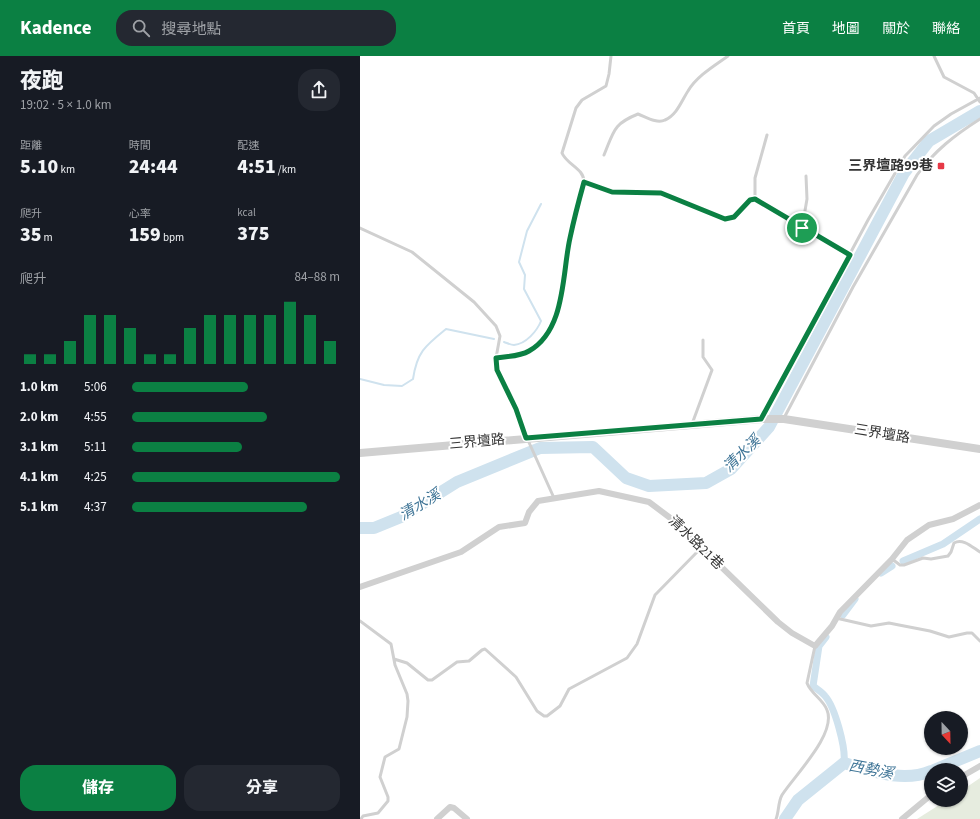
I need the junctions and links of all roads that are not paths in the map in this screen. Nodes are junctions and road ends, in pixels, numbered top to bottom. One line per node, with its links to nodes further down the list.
1 (611, 56): 9 (lane)
2 (728, 56): 7 (lane)
3 (934, 56): 4 (lane)
4 (979, 100): 13 (lane)
5 (980, 119): 17 (lane)
6 (767, 134): 10 (lane)
7 (604, 155)
8 (806, 176): 12 (lane)
9 (584, 182): 10 (lane); 15 (lane)
10 (755, 199): 12 (lane)
11 (360, 228): 15 (lane)
12 (802, 228): 13 (lane)
13 (850, 255): 16 (lane)
14 (703, 340): 18 (lane)
15 (496, 358): 19 (lane)
16 (761, 419): 17 (street, 三界壇路); 18 (street, 三界壇路)
17 (784, 419): 20 (street, 三界壇路)
18 (692, 426): 19 (street, 三界壇路)
19 (526, 438): 21 (street, 三界壇路); 22 (lane)
20 (980, 449)
21 (360, 453)
22 (554, 498): 24 (street, 清水路21巷); 27 (street, 清水路21巷)
23 (980, 506): 26 (street)
24 (701, 548): 31 (street, 清水路21巷); 32 (lane)
25 (980, 552): 26 (lane)
26 (892, 559): 28 (street)
27 (360, 587)
28 (836, 618): 30 (lane); 31 (street)
29 (360, 621): 32 (lane)
30 (980, 641)
31 (815, 646): 39 (lane)
32 (394, 659): 36 (lane)
33 (980, 766): 34 (street)
34 (968, 773)
35 (924, 801): 40 (street)
36 (361, 819)
37 (437, 819): 38 (street)
38 (467, 819)
39 (776, 819)
40 (902, 819)

